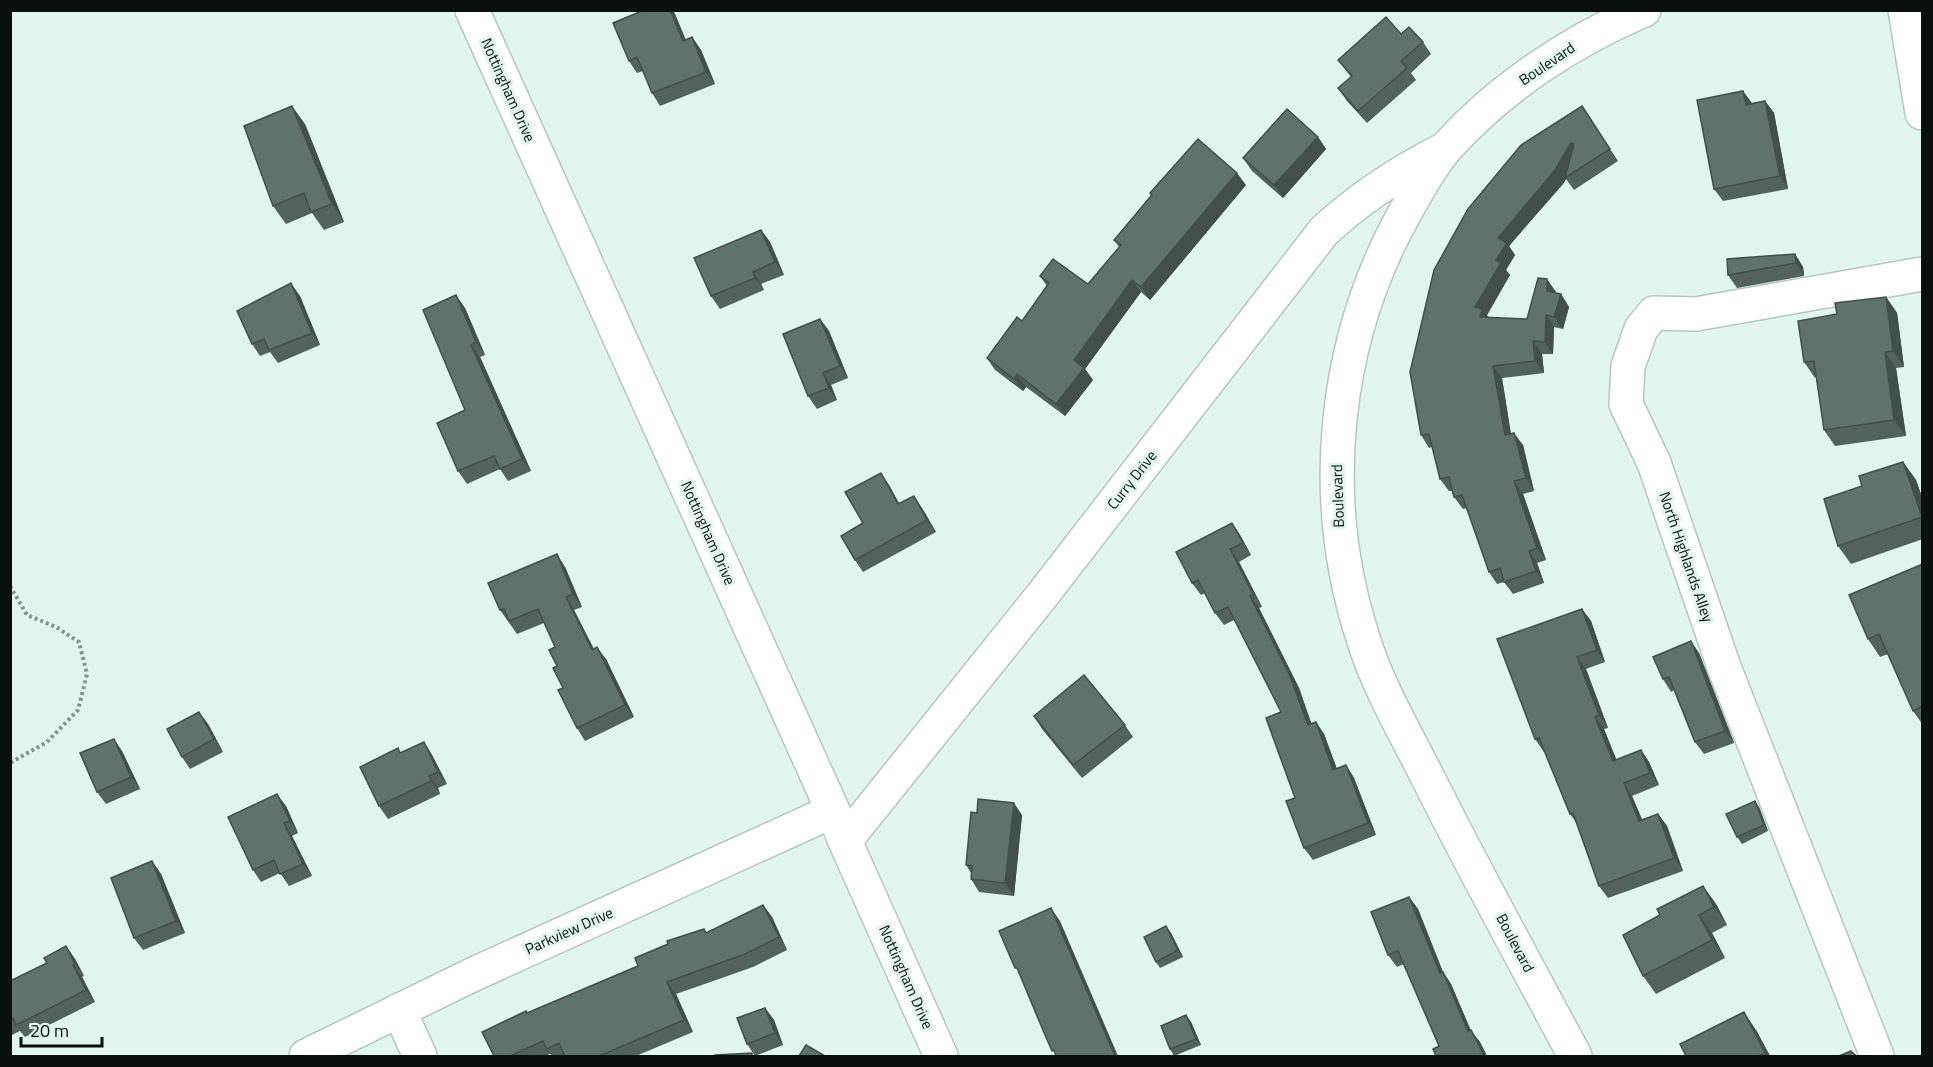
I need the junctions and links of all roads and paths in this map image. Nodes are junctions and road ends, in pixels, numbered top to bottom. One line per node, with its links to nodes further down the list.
1 (472, 10): 9 (street, Nottingham Drive)
2 (1644, 10): 5 (street, Boulevard)
3 (1905, 10): 4 (street)
4 (1923, 113)
5 (1446, 148): 10 (street, Curry Drive); 15 (street, Boulevard)
6 (1923, 274): 16 (street, North Highlands Alley)
7 (10, 586): 8 (path)
8 (10, 763)
9 (833, 812): 10 (street, Nottingham Drive); 11 (street, Parkview Drive)
10 (845, 842): 14 (street, Nottingham Drive)
11 (399, 1010): 12 (street, Parkview Drive); 13 (street)
12 (306, 1056)
13 (420, 1056)
14 (941, 1056)
15 (1575, 1056)
16 (1877, 1056)

